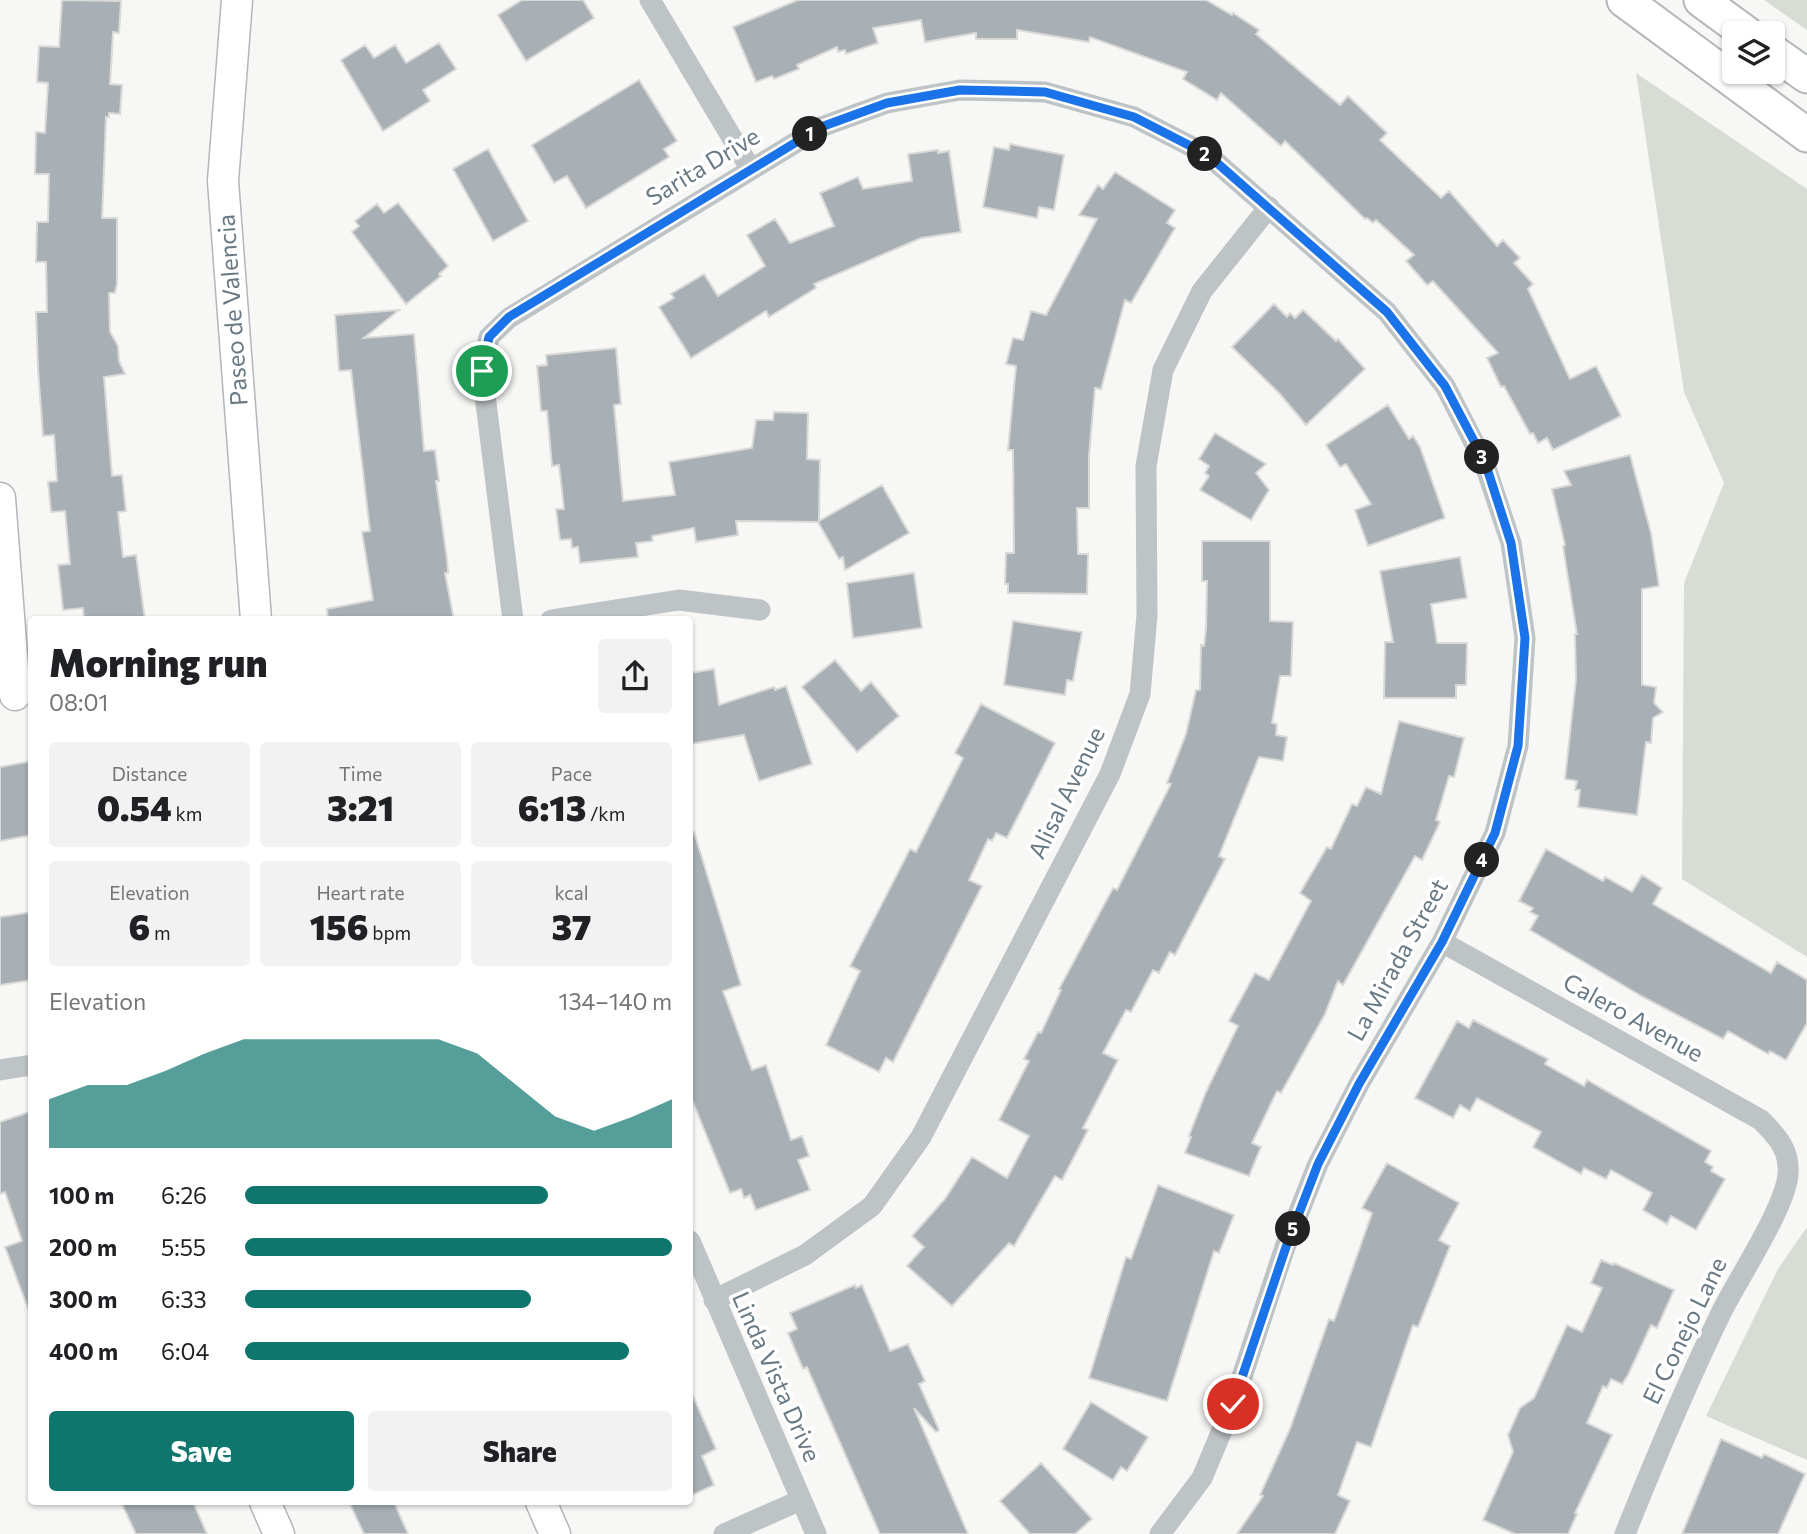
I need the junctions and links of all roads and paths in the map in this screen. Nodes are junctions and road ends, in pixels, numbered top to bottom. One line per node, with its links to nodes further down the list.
1 (237, 0): 13 (main road, Paseo de Valencia)
2 (650, 0): 9 (street)
3 (1624, 0): 8 (main road)
4 (1701, 0): 5 (main road)
5 (1730, 21)
6 (1785, 60): 7 (main road)
7 (1807, 76)
8 (1807, 135)
9 (750, 169): 10 (street, Sarita Drive); 14 (street, Sarita Drive)
10 (1269, 207): 17 (street, La Mirada Street); 22 (street, Alisal Avenue)
11 (0, 498): 16 (main road)
12 (761, 610): 15 (street)
13 (256, 616)
14 (513, 616)
15 (577, 616)
16 (15, 694)
17 (1442, 942): 20 (street, Calero Avenue); 30 (street, La Mirada Street)
18 (28, 1066): 19 (street)
19 (0, 1069)
20 (1788, 1153): 31 (street, El Conejo Lane)
21 (693, 1248): 22 (street, Linda Vista Drive)
22 (714, 1300): 23 (street, Linda Vista Drive)
23 (801, 1500): 28 (street); 29 (street, Linda Vista Drive)
24 (266, 1505): 26 (main road)
25 (542, 1505): 27 (main road)
26 (279, 1534)
27 (555, 1534)
28 (724, 1534)
29 (816, 1534)
30 (1160, 1534)
31 (1625, 1534)

